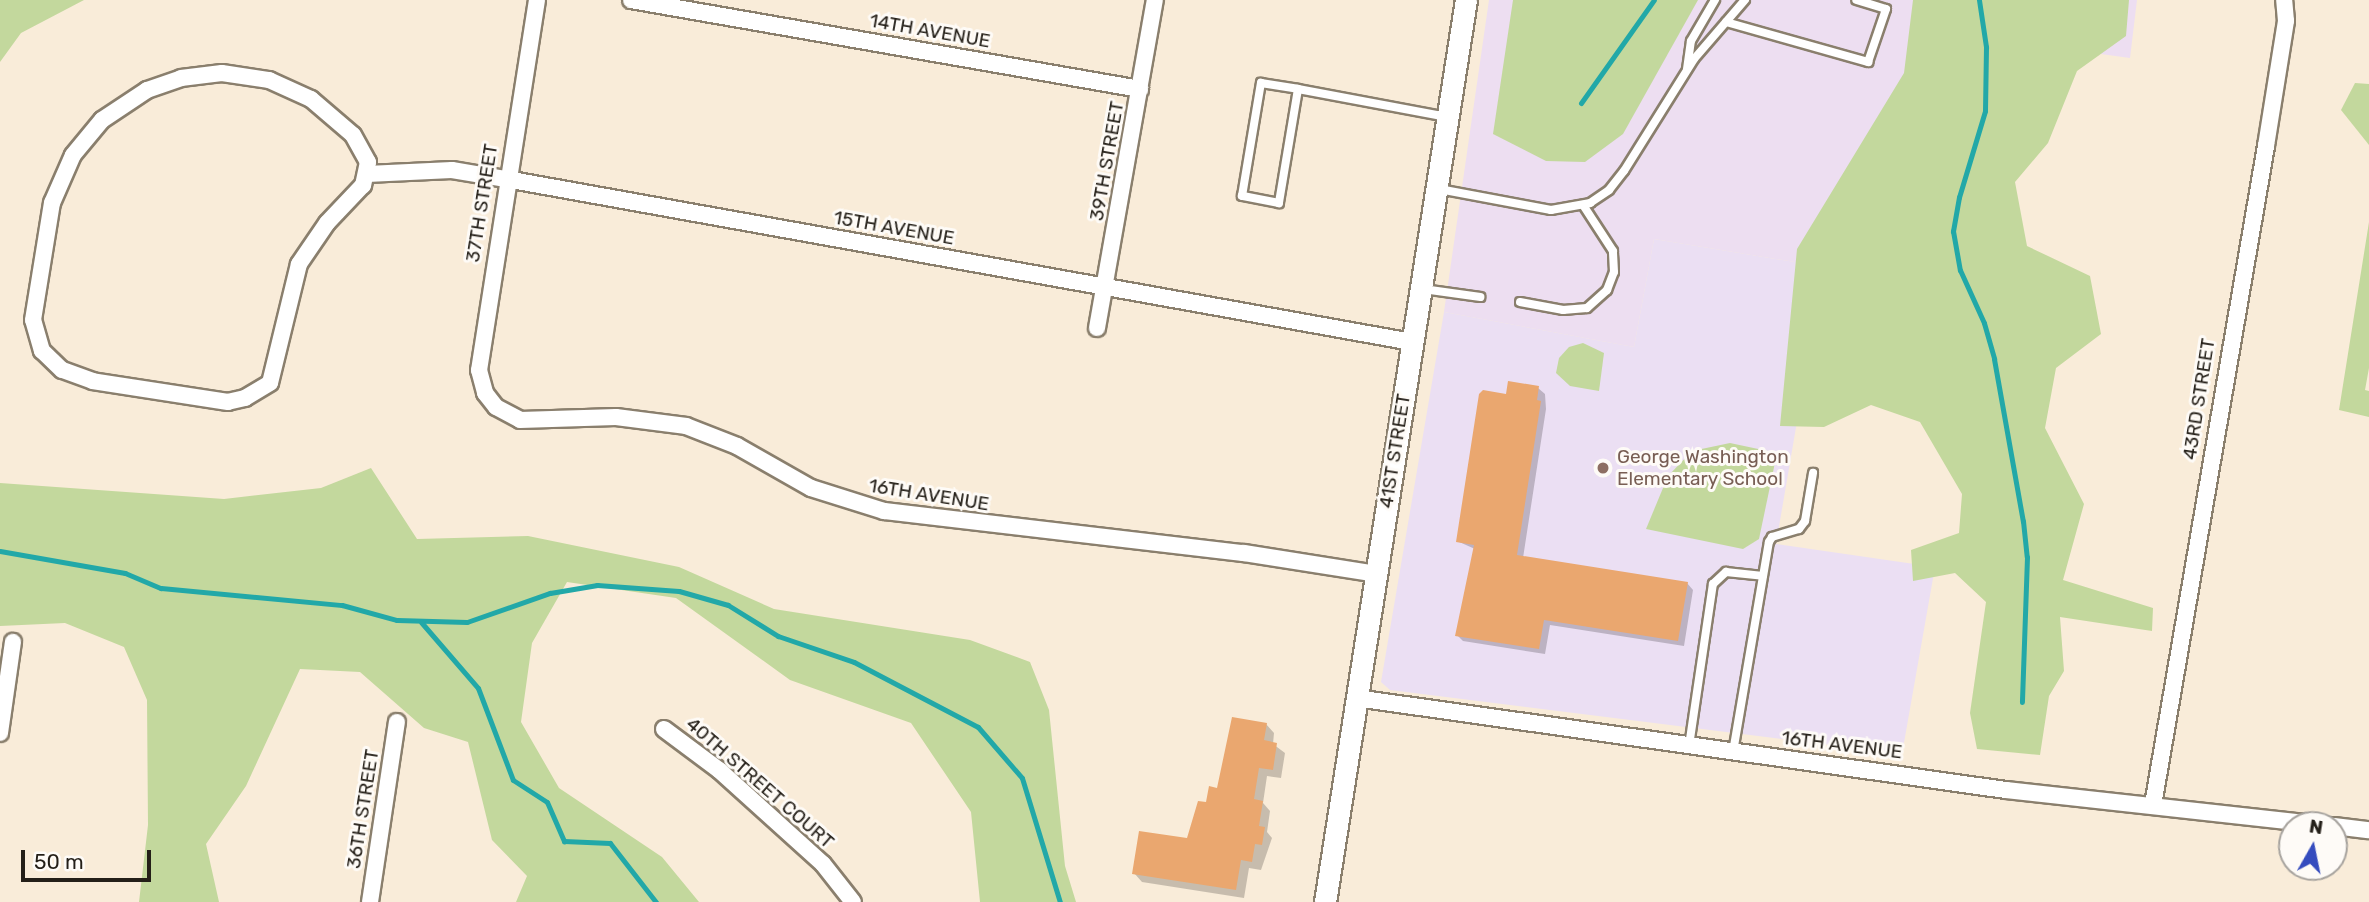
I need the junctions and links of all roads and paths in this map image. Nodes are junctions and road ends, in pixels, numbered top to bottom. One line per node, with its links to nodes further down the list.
1 (537, 0): 15 (street, 37TH STREET)
2 (631, 0): 11 (street, 14TH AVENUE)
3 (1155, 0): 11 (street, 39TH STREET)
4 (1466, 0): 13 (street, 41ST STREET)
5 (1715, 0): 10 (lane)
6 (1745, 0): 9 (lane)
7 (1856, 0): 9 (lane)
8 (2284, 0): 35 (street, 43RD STREET)
9 (1726, 22): 10 (lane)
10 (1686, 72): 17 (lane)
11 (1140, 89): 18 (street, 39TH STREET)
12 (1298, 89): 12 (lane); 13 (lane)
13 (1447, 117): 16 (street, 41ST STREET)
14 (368, 174): 14 (street); 15 (street, 15TH AVENUE)
15 (506, 179): 18 (street, 15TH AVENUE); 24 (street, 37TH STREET)
16 (1436, 188): 17 (lane); 19 (street, 41ST STREET)
17 (1583, 205): 21 (lane)
18 (1106, 288): 22 (street, 39TH STREET); 23 (street, 15TH AVENUE)
19 (1420, 288): 20 (lane); 23 (street, 41ST STREET)
20 (1480, 297)
21 (1520, 302)
22 (1097, 328)
23 (1412, 342): 26 (street, 41ST STREET)
24 (496, 407): 26 (street, 16TH AVENUE)
25 (1813, 473): 27 (lane)
26 (1376, 574): 29 (street, 41ST STREET)
27 (1763, 576): 33 (lane); 34 (lane)
28 (13, 642): 32 (street)
29 (1356, 698): 33 (street, 16TH AVENUE); 41 (street, 41ST STREET)
30 (397, 722): 39 (street, 36TH STREET)
31 (664, 729): 40 (street, 40TH STREET COURT)
32 (0, 733)
33 (1689, 746): 34 (street, 16TH AVENUE)
34 (1733, 752): 35 (street, 16TH AVENUE)
35 (2153, 805): 36 (street, 16TH AVENUE)
36 (2278, 820)
37 (2348, 828): 38 (street)
38 (2369, 830)
39 (370, 902)
40 (853, 902)
41 (1325, 902)

